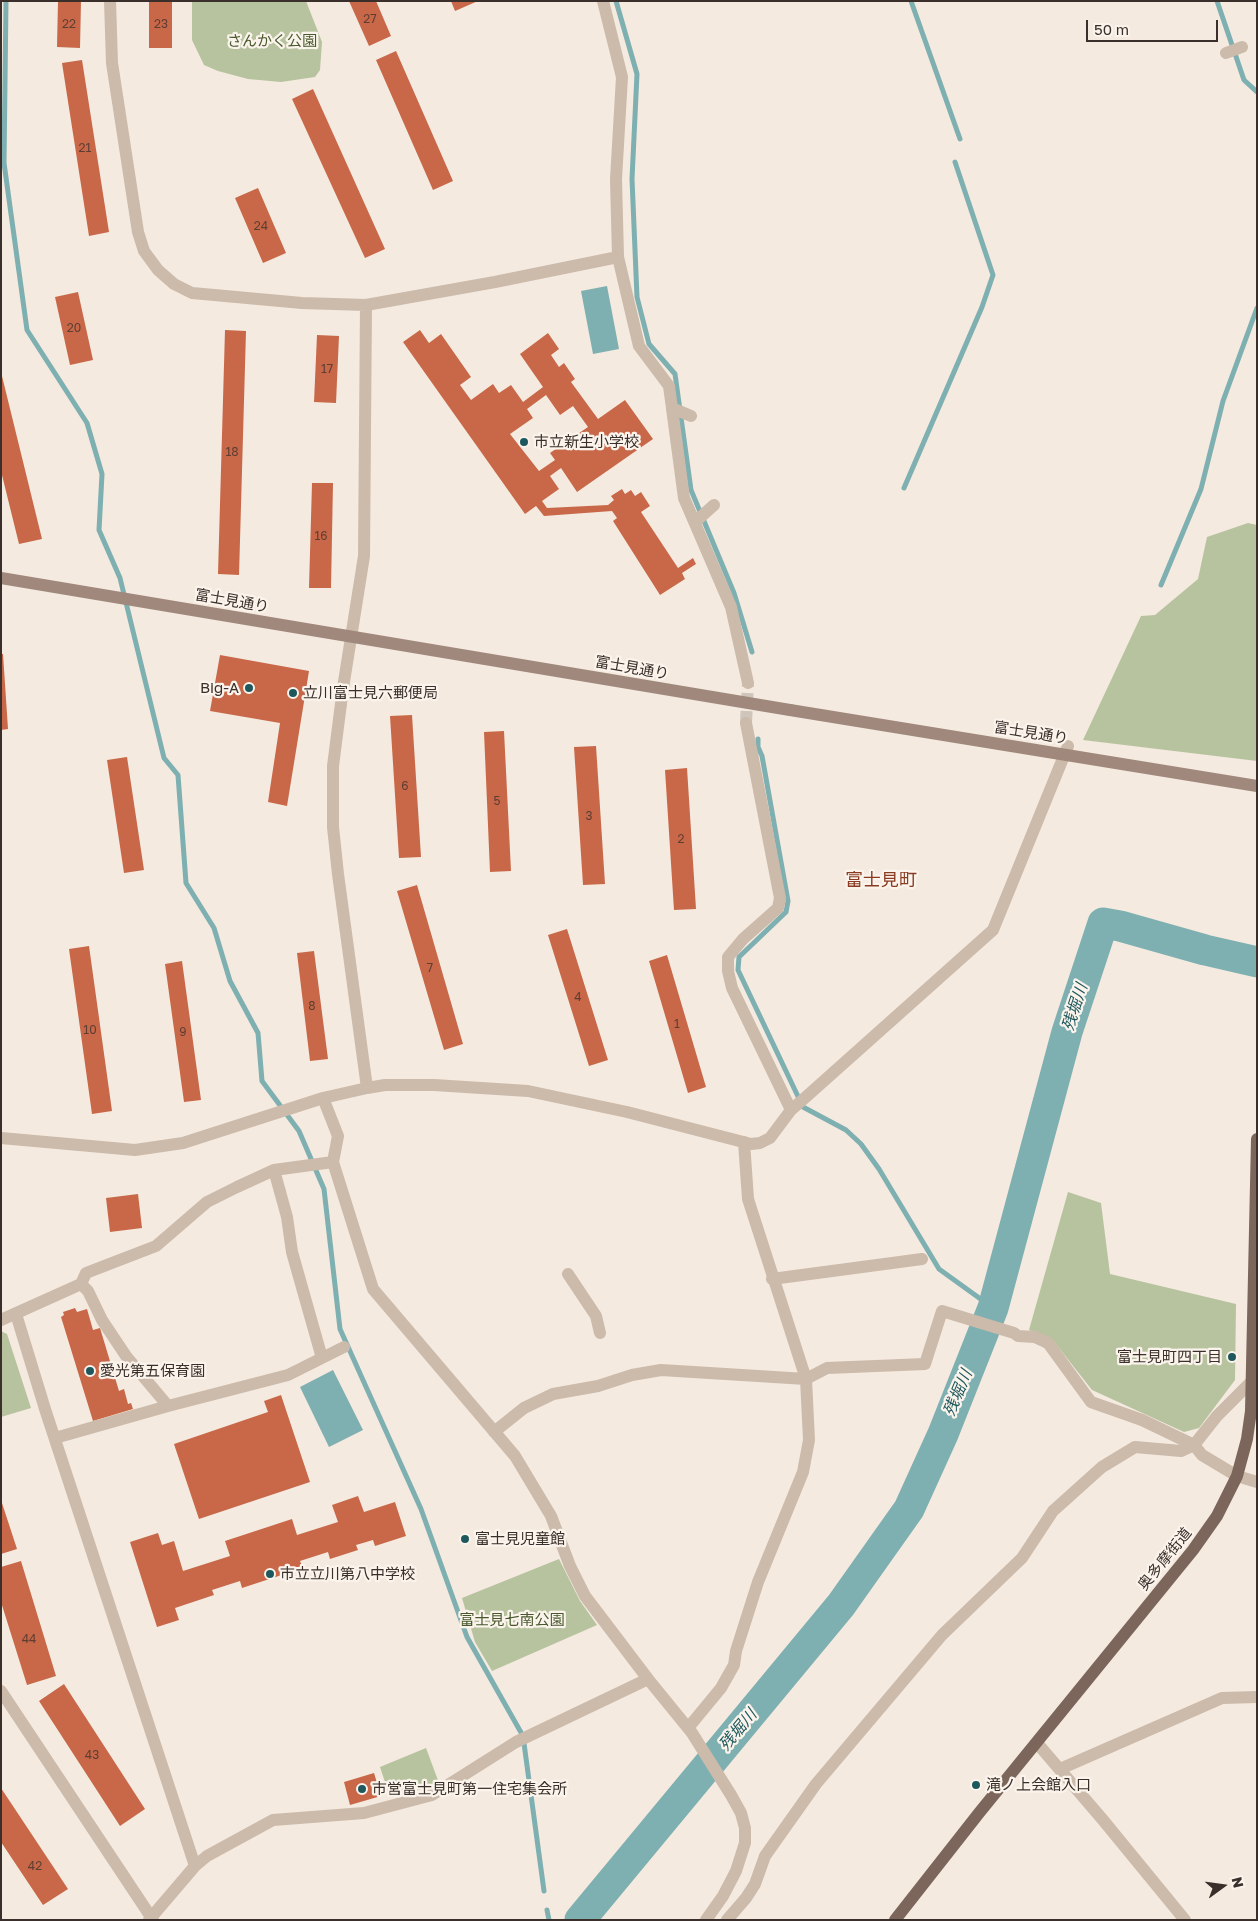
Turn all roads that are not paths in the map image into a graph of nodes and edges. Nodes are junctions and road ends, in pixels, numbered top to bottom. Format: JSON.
{"nodes":[{"id":1,"x":110,"y":1,"type":"edge"},
{"id":2,"x":603,"y":1,"type":"edge"},
{"id":3,"x":1242,"y":47,"type":"dead end"},
{"id":4,"x":1226,"y":53,"type":"dead end"},
{"id":5,"x":618,"y":257,"type":"junction"},
{"id":6,"x":366,"y":305,"type":"junction"},
{"id":7,"x":673,"y":409,"type":"junction"},
{"id":8,"x":691,"y":416,"type":"dead end"},
{"id":9,"x":714,"y":504,"type":"dead end"},
{"id":10,"x":695,"y":522,"type":"junction"},
{"id":11,"x":1,"y":578,"type":"edge"},
{"id":12,"x":351,"y":637,"type":"junction"},
{"id":13,"x":748,"y":683,"type":"tunnel mouth"},
{"id":14,"x":746,"y":723,"type":"tunnel mouth"},
{"id":15,"x":1068,"y":746,"type":"dead end"},
{"id":16,"x":1257,"y":786,"type":"edge"},
{"id":17,"x":366,"y":1088,"type":"junction"},
{"id":18,"x":324,"y":1098,"type":"junction"},
{"id":19,"x":799,"y":1103,"type":"junction"},
{"id":20,"x":1,"y":1138,"type":"edge"},
{"id":21,"x":1257,"y":1139,"type":"edge"},
{"id":22,"x":744,"y":1142,"type":"junction"},
{"id":23,"x":328,"y":1162,"type":"junction"},
{"id":24,"x":274,"y":1170,"type":"junction"},
{"id":25,"x":922,"y":1259,"type":"dead end"},
{"id":26,"x":568,"y":1274,"type":"dead end"},
{"id":27,"x":772,"y":1279,"type":"junction"},
{"id":28,"x":81,"y":1284,"type":"junction"},
{"id":29,"x":16,"y":1314,"type":"junction"},
{"id":30,"x":1,"y":1320,"type":"edge"},
{"id":31,"x":1255,"y":1322,"type":"edge"},
{"id":32,"x":600,"y":1332,"type":"dead end"},
{"id":33,"x":344,"y":1347,"type":"dead end"},
{"id":34,"x":322,"y":1358,"type":"junction"},
{"id":35,"x":806,"y":1379,"type":"junction"},
{"id":36,"x":1253,"y":1380,"type":"junction"},
{"id":37,"x":168,"y":1406,"type":"junction"},
{"id":38,"x":494,"y":1432,"type":"junction"},
{"id":39,"x":55,"y":1438,"type":"junction"},
{"id":40,"x":1194,"y":1445,"type":"junction"},
{"id":41,"x":1237,"y":1476,"type":"junction"},
{"id":42,"x":1257,"y":1482,"type":"edge"},
{"id":43,"x":648,"y":1680,"type":"junction"},
{"id":44,"x":1,"y":1691,"type":"edge"},
{"id":45,"x":1257,"y":1697,"type":"edge"},
{"id":46,"x":690,"y":1730,"type":"junction"},
{"id":47,"x":1037,"y":1743,"type":"junction"},
{"id":48,"x":1060,"y":1769,"type":"junction"},
{"id":49,"x":195,"y":1866,"type":"junction"},
{"id":50,"x":151,"y":1919,"type":"edge"},
{"id":51,"x":706,"y":1920,"type":"edge"},
{"id":52,"x":727,"y":1920,"type":"edge"},
{"id":53,"x":895,"y":1920,"type":"edge"},
{"id":54,"x":1185,"y":1920,"type":"edge"}],
"edges":[{"from":1,"to":6,"type":"street"},
{"from":2,"to":5,"type":"street"},
{"from":3,"to":4,"type":"street"},
{"from":5,"to":6,"type":"street"},
{"from":5,"to":7,"type":"street"},
{"from":6,"to":12,"type":"street"},
{"from":7,"to":8,"type":"street"},
{"from":7,"to":10,"type":"street"},
{"from":9,"to":10,"type":"street"},
{"from":10,"to":13,"type":"street"},
{"from":11,"to":12,"type":"street","name":"富士見通り"},
{"from":12,"to":16,"type":"street","name":"富士見通り","bridge":true},
{"from":12,"to":17,"type":"street"},
{"from":14,"to":19,"type":"street"},
{"from":15,"to":19,"type":"street"},
{"from":17,"to":18,"type":"street"},
{"from":17,"to":22,"type":"street"},
{"from":18,"to":20,"type":"street"},
{"from":18,"to":23,"type":"street"},
{"from":19,"to":22,"type":"street"},
{"from":21,"to":31,"type":"main road","name":"奥多摩街道"},
{"from":22,"to":27,"type":"street"},
{"from":23,"to":24,"type":"street"},
{"from":23,"to":38,"type":"street"},
{"from":24,"to":28,"type":"street"},
{"from":24,"to":34,"type":"street"},
{"from":25,"to":27,"type":"street"},
{"from":26,"to":32,"type":"street"},
{"from":27,"to":35,"type":"street"},
{"from":28,"to":29,"type":"street"},
{"from":28,"to":37,"type":"street"},
{"from":29,"to":30,"type":"street"},
{"from":29,"to":39,"type":"street"},
{"from":31,"to":36,"type":"main road","name":"奥多摩街道"},
{"from":33,"to":34,"type":"street"},
{"from":34,"to":37,"type":"street"},
{"from":35,"to":38,"type":"street"},
{"from":35,"to":40,"type":"street"},
{"from":35,"to":46,"type":"street"},
{"from":36,"to":40,"type":"street"},
{"from":36,"to":41,"type":"main road","name":"奥多摩街道"},
{"from":37,"to":39,"type":"street"},
{"from":38,"to":43,"type":"street"},
{"from":39,"to":49,"type":"street"},
{"from":40,"to":41,"type":"street"},
{"from":40,"to":52,"type":"street"},
{"from":41,"to":42,"type":"street"},
{"from":41,"to":47,"type":"main road","name":"奥多摩街道"},
{"from":43,"to":46,"type":"street"},
{"from":43,"to":49,"type":"street"},
{"from":44,"to":50,"type":"street"},
{"from":45,"to":48,"type":"street"},
{"from":46,"to":51,"type":"street"},
{"from":47,"to":48,"type":"street"},
{"from":47,"to":53,"type":"main road","name":"奥多摩街道"},
{"from":48,"to":54,"type":"street"},
{"from":49,"to":50,"type":"street"}]}
